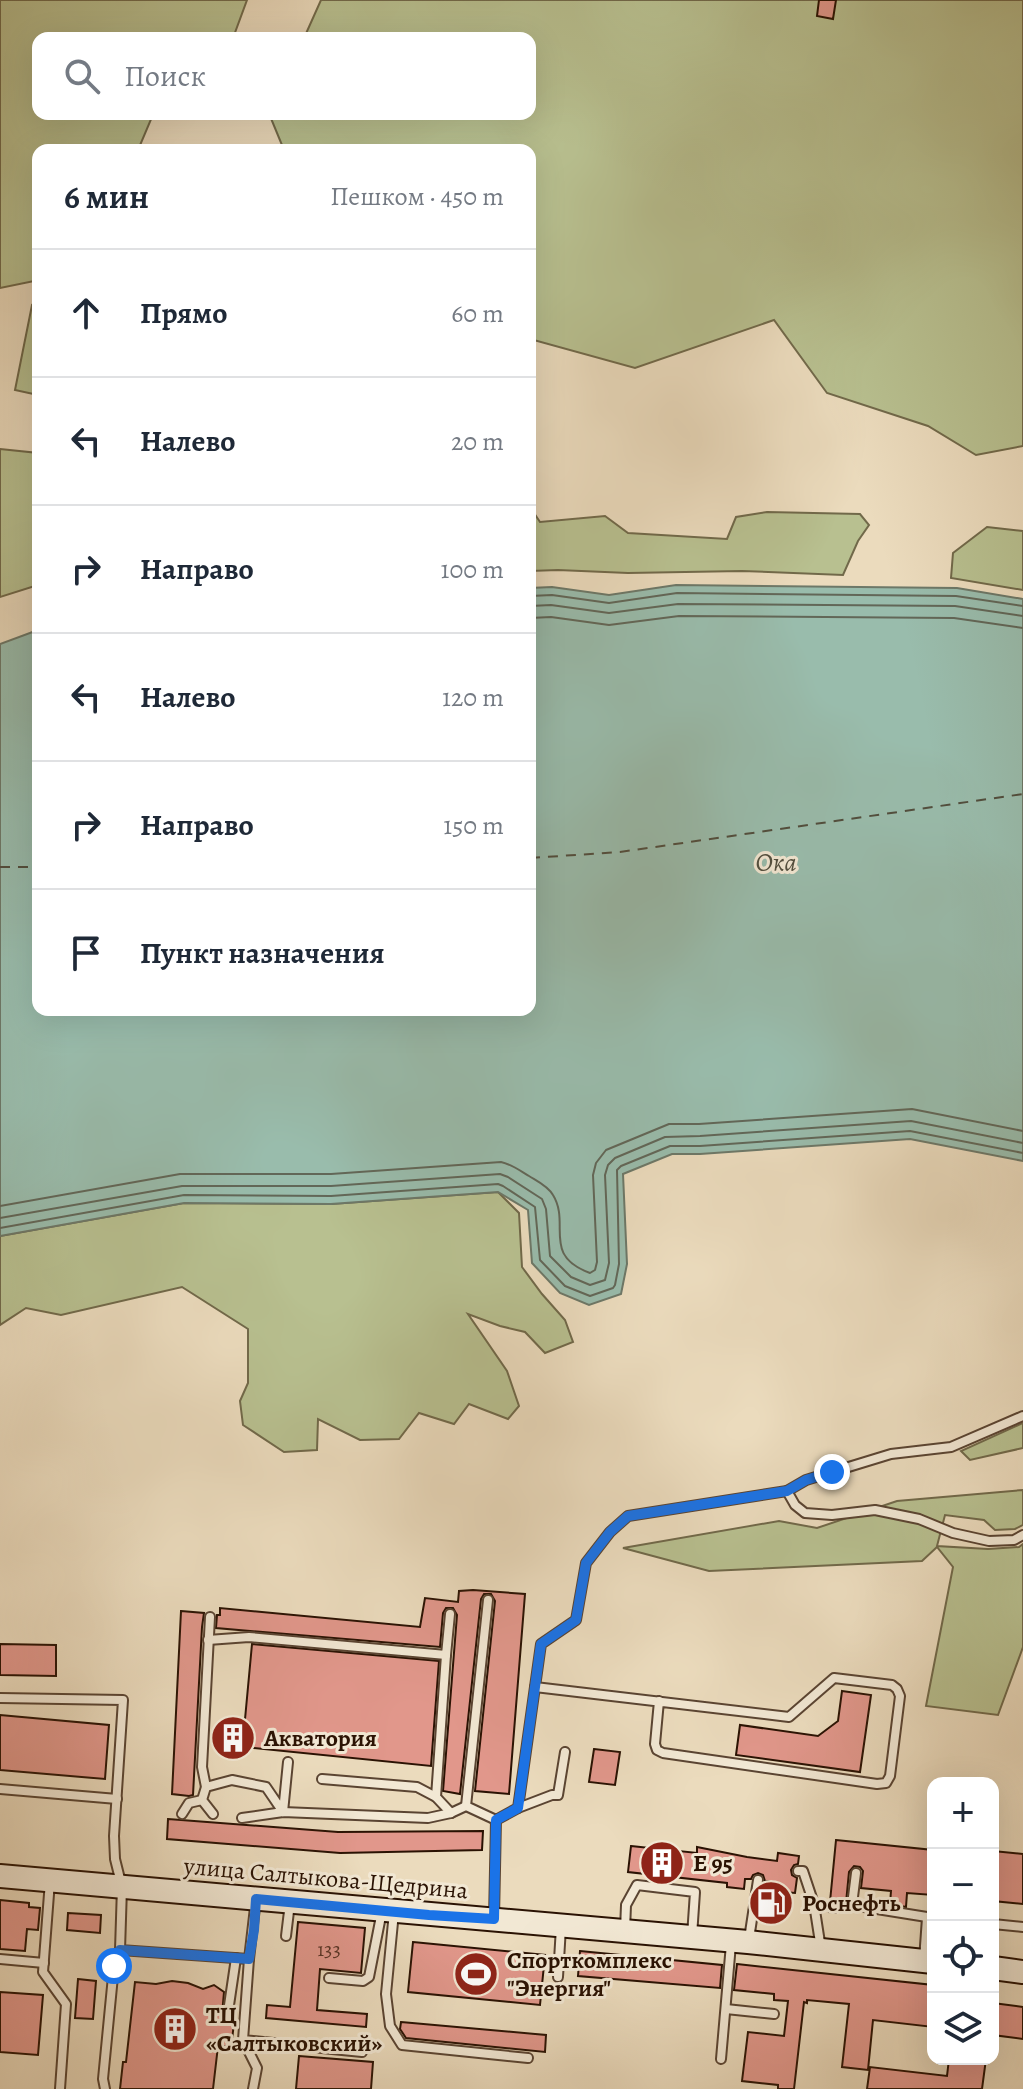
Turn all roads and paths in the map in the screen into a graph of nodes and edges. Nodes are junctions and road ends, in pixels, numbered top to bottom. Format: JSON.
{"nodes":[{"id":1,"x":1023,"y":1416,"type":"edge"},
{"id":2,"x":787,"y":1491,"type":"junction"},
{"id":3,"x":1023,"y":1535,"type":"edge"},
{"id":4,"x":488,"y":1600,"type":"dead end"},
{"id":5,"x":450,"y":1614,"type":"dead end"},
{"id":6,"x":210,"y":1617,"type":"dead end"},
{"id":7,"x":208,"y":1640,"type":"junction"},
{"id":8,"x":446,"y":1655,"type":"junction"},
{"id":9,"x":535,"y":1687,"type":"junction"},
{"id":10,"x":0,"y":1698,"type":"edge"},
{"id":11,"x":659,"y":1701,"type":"junction"},
{"id":12,"x":565,"y":1752,"type":"dead end"},
{"id":13,"x":288,"y":1762,"type":"dead end"},
{"id":14,"x":322,"y":1779,"type":"dead end"},
{"id":15,"x":206,"y":1787,"type":"junction"},
{"id":16,"x":0,"y":1789,"type":"edge"},
{"id":17,"x":436,"y":1797,"type":"junction"},
{"id":18,"x":117,"y":1799,"type":"junction"},
{"id":19,"x":202,"y":1800,"type":"junction"},
{"id":20,"x":466,"y":1806,"type":"junction"},
{"id":21,"x":518,"y":1808,"type":"junction"},
{"id":22,"x":283,"y":1812,"type":"junction"},
{"id":23,"x":451,"y":1813,"type":"junction"},
{"id":24,"x":182,"y":1814,"type":"dead end"},
{"id":25,"x":213,"y":1814,"type":"dead end"},
{"id":26,"x":242,"y":1818,"type":"dead end"},
{"id":27,"x":496,"y":1820,"type":"junction"},
{"id":28,"x":798,"y":1871,"type":"dead end"},
{"id":29,"x":856,"y":1873,"type":"dead end"},
{"id":30,"x":0,"y":1876,"type":"edge"},
{"id":31,"x":50,"y":1880,"type":"junction"},
{"id":32,"x":758,"y":1880,"type":"dead end"},
{"id":33,"x":122,"y":1887,"type":"junction"},
{"id":34,"x":256,"y":1899,"type":"junction"},
{"id":35,"x":290,"y":1902,"type":"junction"},
{"id":36,"x":388,"y":1911,"type":"junction"},
{"id":37,"x":927,"y":1918,"type":"edge"},
{"id":38,"x":494,"y":1919,"type":"junction"},
{"id":39,"x":999,"y":1925,"type":"edge"},
{"id":40,"x":561,"y":1926,"type":"junction"},
{"id":41,"x":1023,"y":1927,"type":"edge"},
{"id":42,"x":625,"y":1931,"type":"junction"},
{"id":43,"x":286,"y":1936,"type":"dead end"},
{"id":44,"x":692,"y":1937,"type":"junction"},
{"id":45,"x":740,"y":1941,"type":"junction"},
{"id":46,"x":120,"y":1950,"type":"junction"},
{"id":47,"x":821,"y":1950,"type":"junction"},
{"id":48,"x":236,"y":1958,"type":"junction"},
{"id":49,"x":0,"y":1959,"type":"edge"},
{"id":50,"x":249,"y":1959,"type":"junction"},
{"id":51,"x":927,"y":1961,"type":"edge"},
{"id":52,"x":44,"y":1963,"type":"junction"},
{"id":53,"x":999,"y":1969,"type":"edge"},
{"id":54,"x":1023,"y":1972,"type":"edge"},
{"id":55,"x":558,"y":1977,"type":"dead end"},
{"id":56,"x":329,"y":1978,"type":"dead end"},
{"id":57,"x":726,"y":2009,"type":"junction"},
{"id":58,"x":228,"y":2012,"type":"dead end"},
{"id":59,"x":774,"y":2014,"type":"dead end"},
{"id":60,"x":243,"y":2040,"type":"junction"},
{"id":61,"x":362,"y":2052,"type":"dead end"},
{"id":62,"x":528,"y":2058,"type":"dead end"},
{"id":63,"x":721,"y":2059,"type":"dead end"},
{"id":64,"x":60,"y":2089,"type":"edge"},
{"id":65,"x":105,"y":2089,"type":"edge"},
{"id":66,"x":253,"y":2089,"type":"edge"}],
"edges":[{"from":1,"to":2,"type":"lane"},
{"from":2,"to":3,"type":"lane"},
{"from":2,"to":9,"type":"lane"},
{"from":4,"to":20,"type":"lane"},
{"from":5,"to":8,"type":"lane"},
{"from":6,"to":7,"type":"lane"},
{"from":7,"to":8,"type":"lane"},
{"from":7,"to":15,"type":"lane"},
{"from":8,"to":17,"type":"lane"},
{"from":9,"to":11,"type":"lane"},
{"from":9,"to":21,"type":"lane"},
{"from":10,"to":18,"type":"lane"},
{"from":11,"to":11,"type":"lane"},
{"from":12,"to":21,"type":"lane"},
{"from":13,"to":22,"type":"lane"},
{"from":14,"to":17,"type":"lane"},
{"from":15,"to":19,"type":"lane"},
{"from":15,"to":22,"type":"lane"},
{"from":16,"to":18,"type":"lane"},
{"from":17,"to":23,"type":"lane"},
{"from":18,"to":33,"type":"lane"},
{"from":19,"to":24,"type":"lane"},
{"from":19,"to":25,"type":"lane"},
{"from":20,"to":23,"type":"lane"},
{"from":20,"to":27,"type":"lane"},
{"from":21,"to":27,"type":"lane"},
{"from":22,"to":23,"type":"lane"},
{"from":22,"to":26,"type":"lane"},
{"from":27,"to":38,"type":"lane"},
{"from":28,"to":47,"type":"lane"},
{"from":29,"to":37,"type":"lane"},
{"from":30,"to":31,"type":"main road","name":"улица Салтыкова-Щедрина"},
{"from":31,"to":33,"type":"main road","name":"улица Салтыкова-Щедрина"},
{"from":31,"to":52,"type":"lane"},
{"from":32,"to":45,"type":"lane"},
{"from":33,"to":34,"type":"main road","name":"улица Салтыкова-Щедрина"},
{"from":33,"to":46,"type":"lane"},
{"from":34,"to":35,"type":"main road","name":"улица Салтыкова-Щедрина"},
{"from":34,"to":50,"type":"lane"},
{"from":35,"to":36,"type":"main road","name":"улица Салтыкова-Щедрина"},
{"from":35,"to":43,"type":"lane"},
{"from":36,"to":38,"type":"main road","name":"улица Салтыкова-Щедрина"},
{"from":36,"to":56,"type":"lane"},
{"from":36,"to":62,"type":"lane"},
{"from":38,"to":40,"type":"main road","name":"улица Салтыкова-Щедрина"},
{"from":39,"to":41,"type":"lane"},
{"from":40,"to":42,"type":"main road","name":"улица Салтыкова-Щедрина"},
{"from":40,"to":55,"type":"lane"},
{"from":42,"to":44,"type":"main road","name":"улица Салтыкова-Щедрина"},
{"from":42,"to":44,"type":"lane"},
{"from":44,"to":45,"type":"main road","name":"улица Салтыкова-Щедрина"},
{"from":45,"to":47,"type":"main road","name":"улица Салтыкова-Щедрина"},
{"from":45,"to":57,"type":"lane"},
{"from":46,"to":48,"type":"lane"},
{"from":46,"to":65,"type":"lane"},
{"from":47,"to":51,"type":"main road","name":"улица Салтыкова-Щедрина"},
{"from":48,"to":50,"type":"lane"},
{"from":48,"to":58,"type":"lane"},
{"from":49,"to":52,"type":"lane"},
{"from":50,"to":60,"type":"lane"},
{"from":52,"to":64,"type":"lane"},
{"from":53,"to":54,"type":"main road"},
{"from":57,"to":59,"type":"lane"},
{"from":57,"to":63,"type":"lane"},
{"from":60,"to":61,"type":"lane"},
{"from":60,"to":66,"type":"lane"}]}
